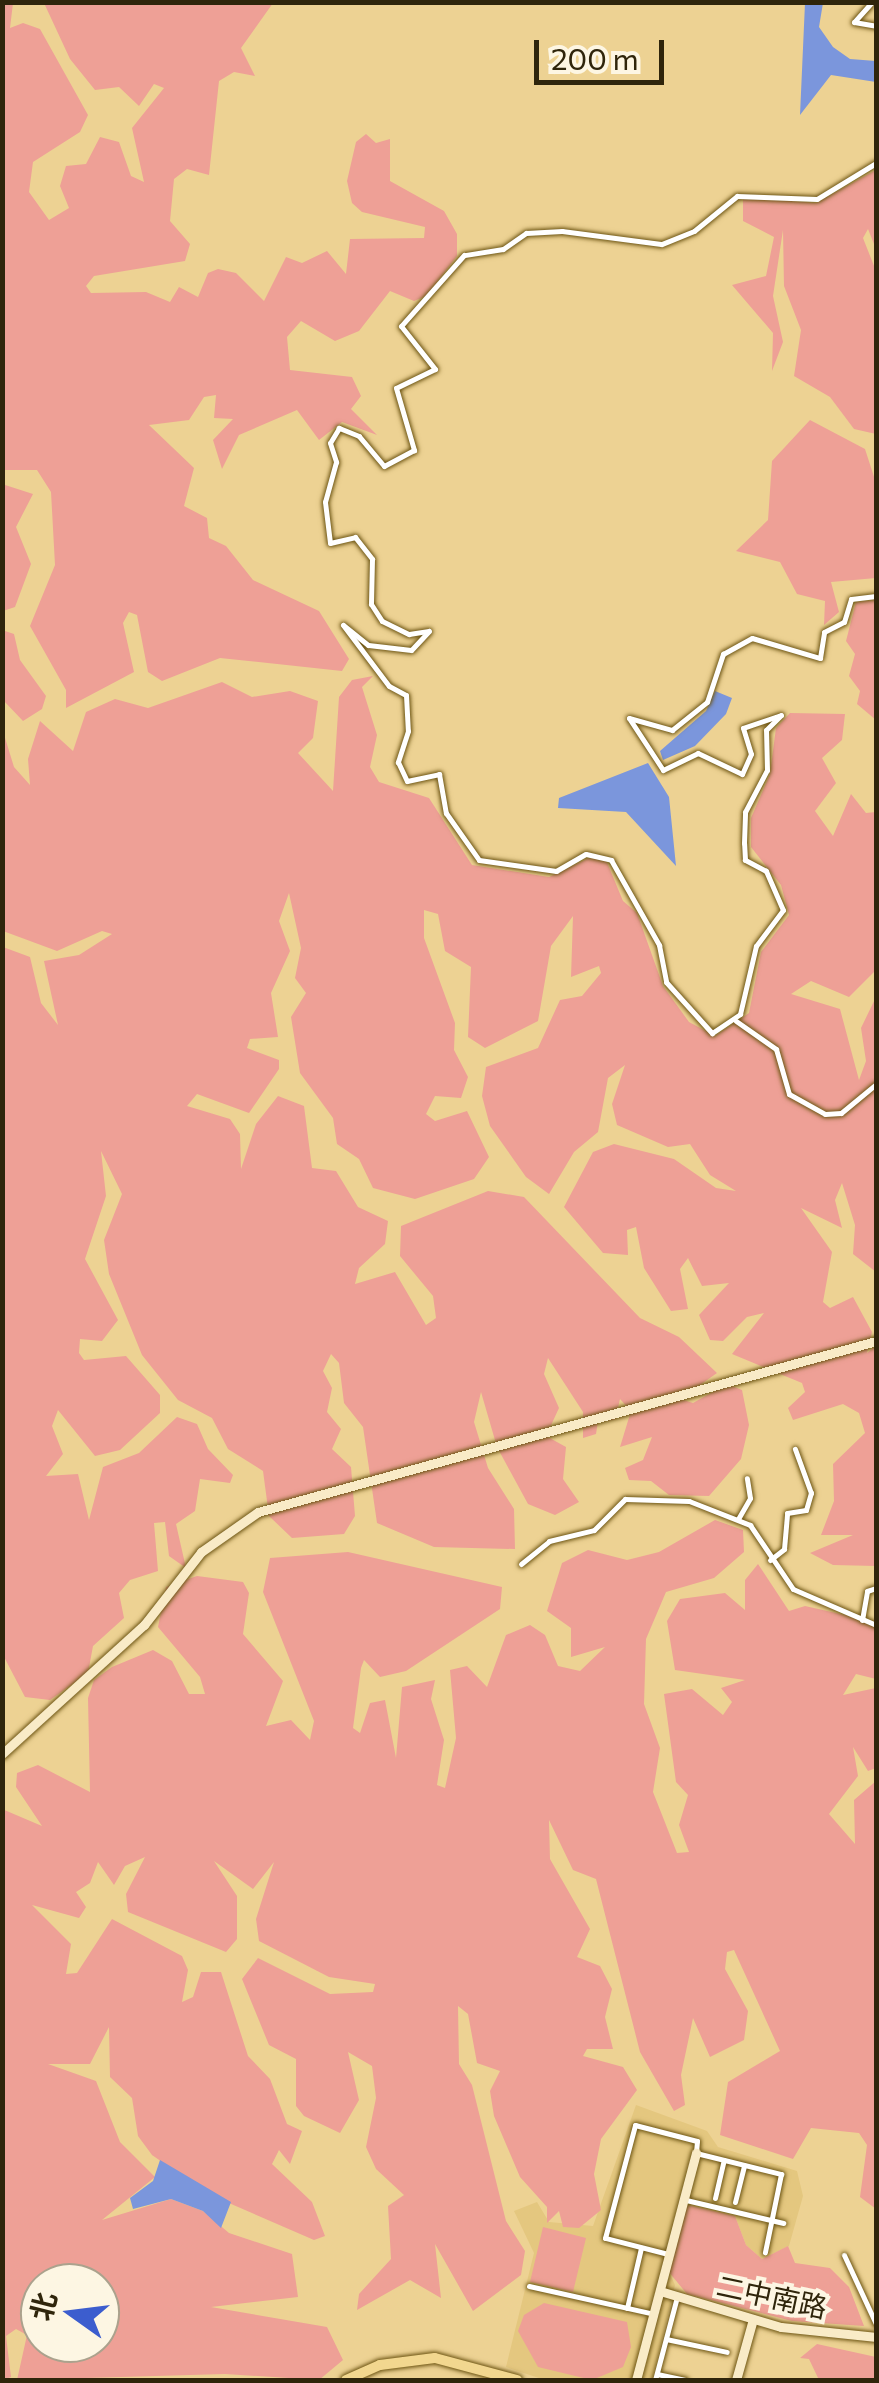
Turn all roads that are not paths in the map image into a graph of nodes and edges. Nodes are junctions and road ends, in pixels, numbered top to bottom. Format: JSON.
{"nodes":[{"id":1,"x":872,"y":2,"type":"edge"},
{"id":2,"x":876,"y":26,"type":"edge"},
{"id":3,"x":876,"y":163,"type":"edge"},
{"id":4,"x":876,"y":596,"type":"edge"},
{"id":5,"x":736,"y":1021,"type":"junction"},
{"id":6,"x":876,"y":1084,"type":"edge"},
{"id":7,"x":876,"y":1341,"type":"edge"},
{"id":8,"x":795,"y":1449,"type":"dead end"},
{"id":9,"x":747,"y":1478,"type":"dead end"},
{"id":10,"x":738,"y":1519,"type":"junction"},
{"id":11,"x":770,"y":1560,"type":"junction"},
{"id":12,"x":521,"y":1564,"type":"dead end"},
{"id":13,"x":876,"y":1588,"type":"edge"},
{"id":14,"x":862,"y":1620,"type":"junction"},
{"id":15,"x":876,"y":1625,"type":"edge"},
{"id":16,"x":2,"y":1754,"type":"edge"},
{"id":17,"x":696,"y":2153,"type":"junction"},
{"id":18,"x":724,"y":2160,"type":"junction"},
{"id":19,"x":744,"y":2165,"type":"junction"},
{"id":20,"x":715,"y":2198,"type":"dead end"},
{"id":21,"x":683,"y":2200,"type":"junction"},
{"id":22,"x":735,"y":2202,"type":"dead end"},
{"id":23,"x":774,"y":2221,"type":"junction"},
{"id":24,"x":783,"y":2223,"type":"dead end"},
{"id":25,"x":641,"y":2248,"type":"junction"},
{"id":26,"x":766,"y":2252,"type":"dead end"},
{"id":27,"x":669,"y":2255,"type":"junction"},
{"id":28,"x":844,"y":2255,"type":"dead end"},
{"id":29,"x":529,"y":2286,"type":"dead end"},
{"id":30,"x":660,"y":2291,"type":"junction"},
{"id":31,"x":677,"y":2297,"type":"junction"},
{"id":32,"x":627,"y":2308,"type":"junction"},
{"id":33,"x":654,"y":2314,"type":"junction"},
{"id":34,"x":753,"y":2319,"type":"junction"},
{"id":35,"x":876,"y":2324,"type":"edge"},
{"id":36,"x":876,"y":2337,"type":"edge"},
{"id":37,"x":666,"y":2339,"type":"junction"},
{"id":38,"x":727,"y":2352,"type":"dead end"},
{"id":39,"x":656,"y":2377,"type":"edge"},
{"id":40,"x":346,"y":2380,"type":"edge"},
{"id":41,"x":358,"y":2380,"type":"edge"},
{"id":42,"x":498,"y":2380,"type":"edge"},
{"id":43,"x":518,"y":2380,"type":"edge"},
{"id":44,"x":636,"y":2380,"type":"edge"},
{"id":45,"x":684,"y":2380,"type":"edge"},
{"id":46,"x":736,"y":2380,"type":"edge"}],
"edges":[{"from":1,"to":2,"type":"street"},
{"from":3,"to":5,"type":"street"},
{"from":4,"to":5,"type":"street"},
{"from":5,"to":6,"type":"street"},
{"from":7,"to":16,"type":"street"},
{"from":8,"to":11,"type":"street"},
{"from":9,"to":10,"type":"street"},
{"from":10,"to":11,"type":"street"},
{"from":10,"to":12,"type":"street"},
{"from":11,"to":14,"type":"street"},
{"from":13,"to":14,"type":"street"},
{"from":14,"to":15,"type":"street"},
{"from":17,"to":18,"type":"street"},
{"from":17,"to":21,"type":"street"},
{"from":17,"to":25,"type":"street"},
{"from":18,"to":19,"type":"street"},
{"from":18,"to":20,"type":"street"},
{"from":19,"to":22,"type":"street"},
{"from":19,"to":23,"type":"street"},
{"from":21,"to":23,"type":"street"},
{"from":21,"to":27,"type":"street"},
{"from":23,"to":24,"type":"street"},
{"from":23,"to":26,"type":"street"},
{"from":25,"to":27,"type":"street"},
{"from":25,"to":32,"type":"street"},
{"from":27,"to":30,"type":"street"},
{"from":28,"to":35,"type":"street"},
{"from":29,"to":32,"type":"street"},
{"from":30,"to":31,"type":"street","name":"二中南路"},
{"from":30,"to":33,"type":"street"},
{"from":31,"to":34,"type":"street","name":"二中南路"},
{"from":31,"to":37,"type":"street"},
{"from":32,"to":33,"type":"street"},
{"from":33,"to":44,"type":"street"},
{"from":34,"to":36,"type":"street","name":"二中南路"},
{"from":34,"to":46,"type":"street"},
{"from":37,"to":38,"type":"street"},
{"from":37,"to":39,"type":"street"},
{"from":39,"to":45,"type":"street"},
{"from":40,"to":43,"type":"main road"},
{"from":41,"to":42,"type":"main road"}]}
